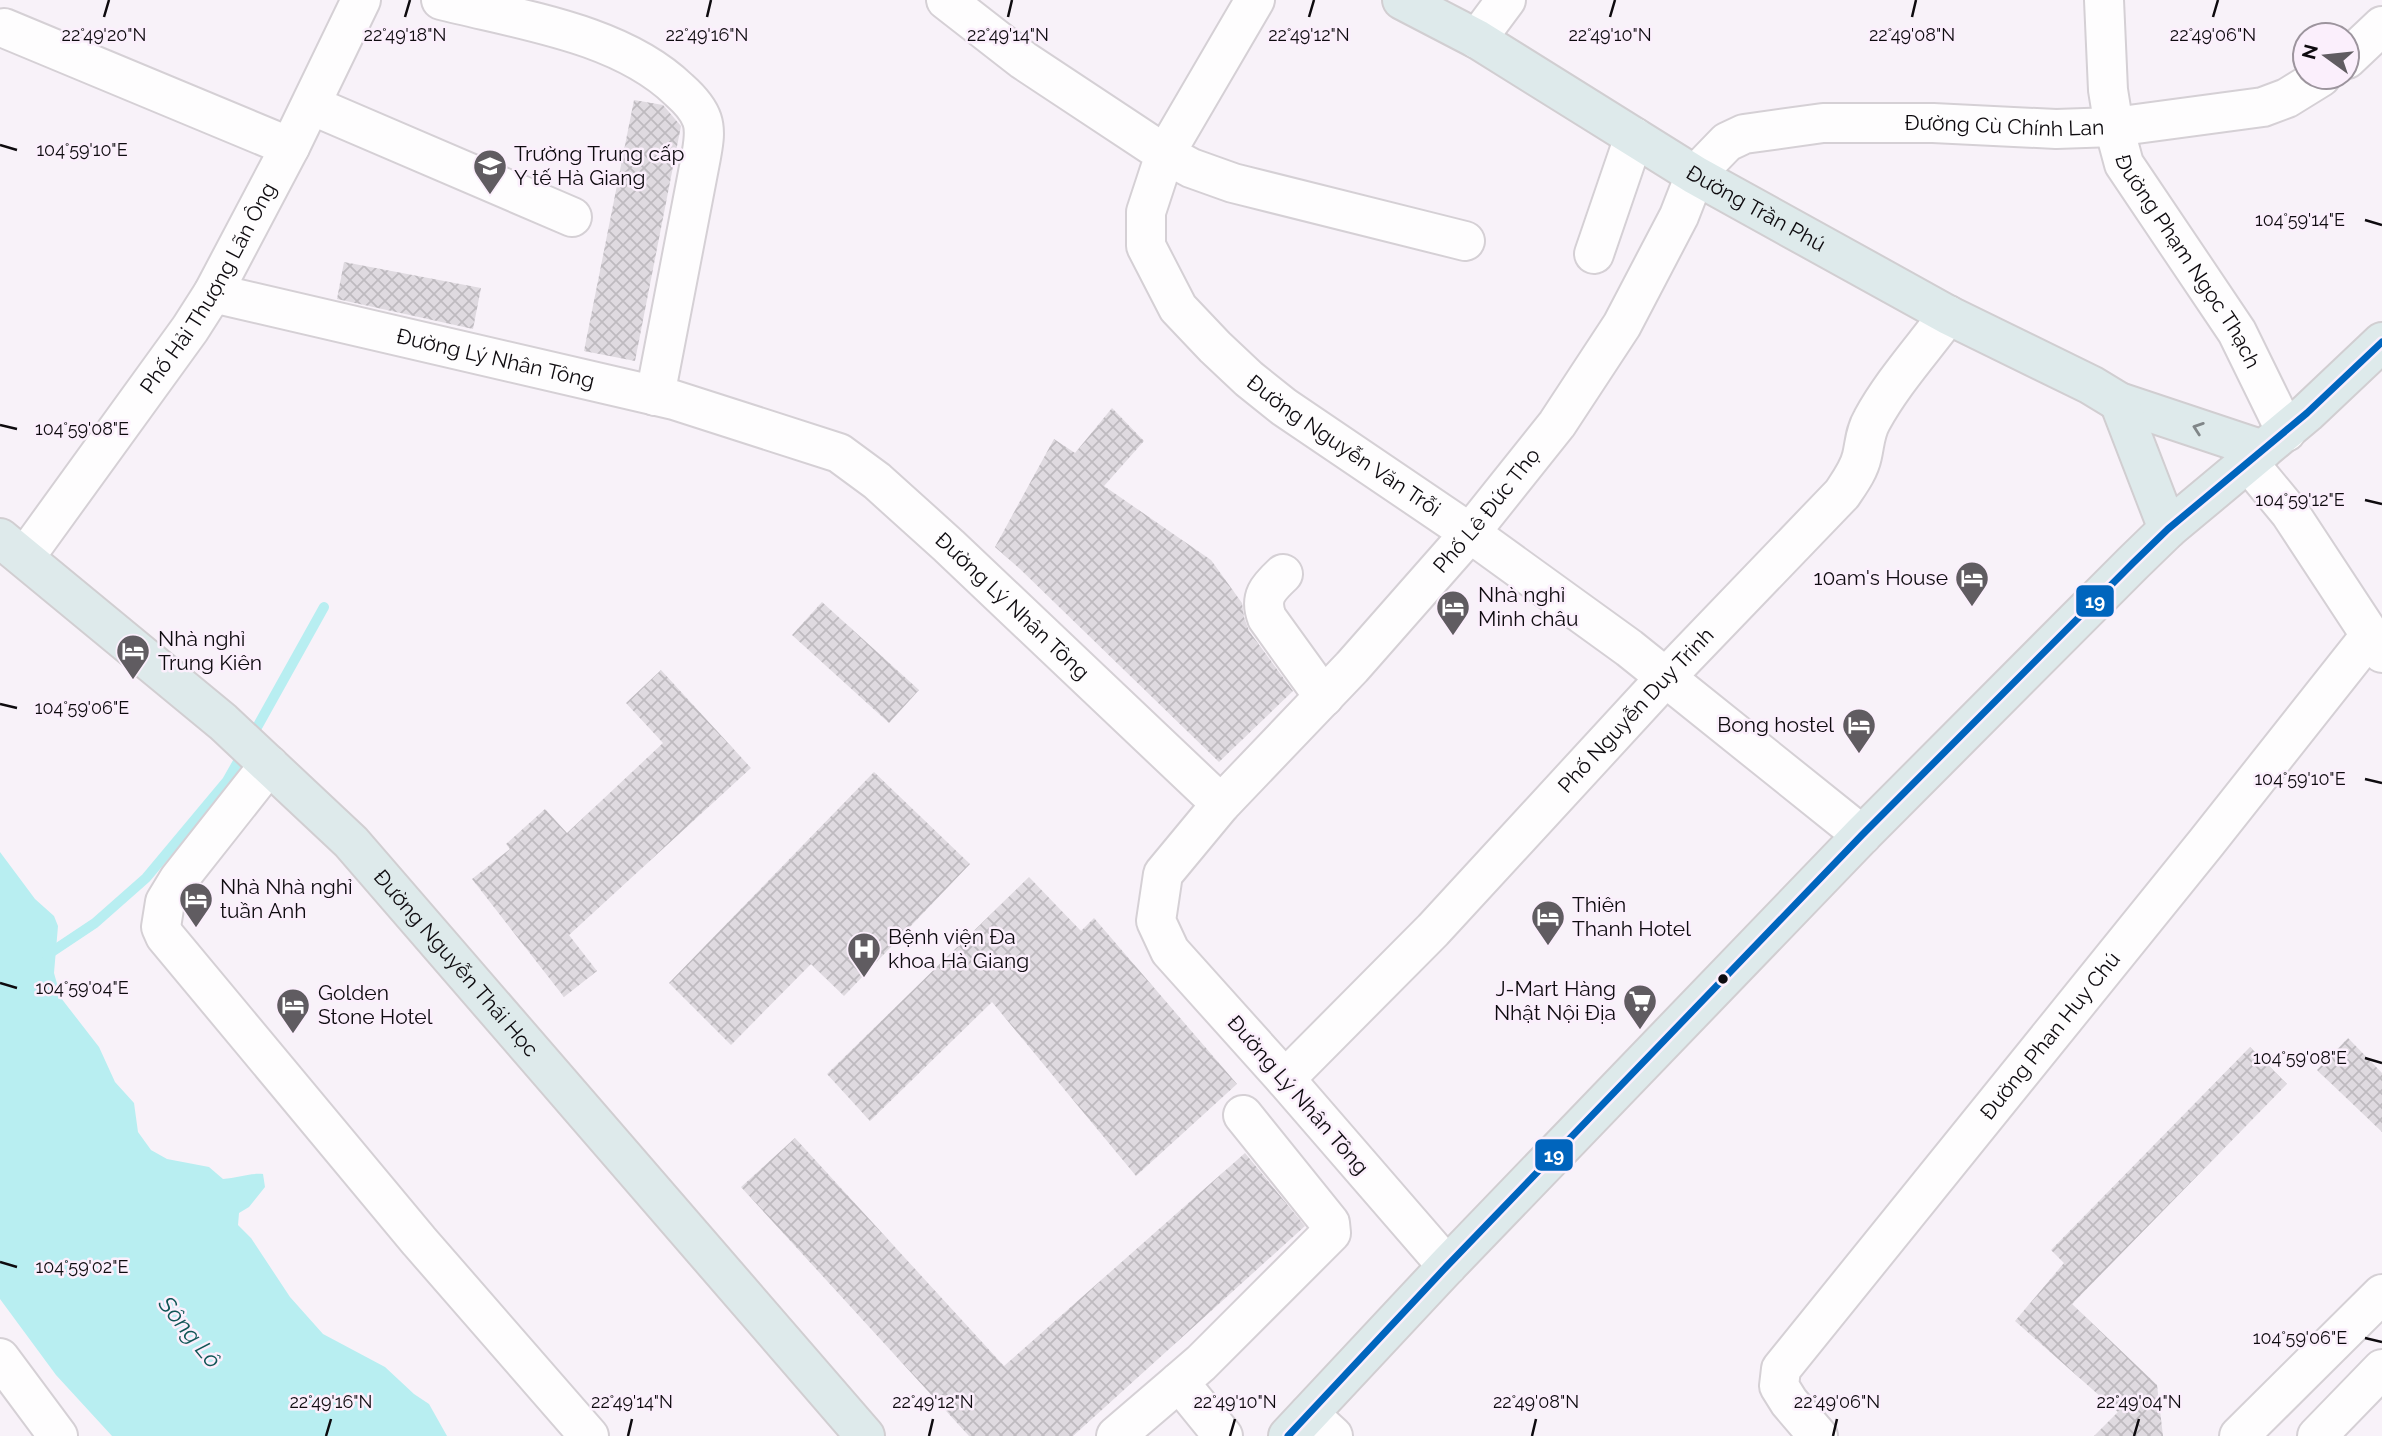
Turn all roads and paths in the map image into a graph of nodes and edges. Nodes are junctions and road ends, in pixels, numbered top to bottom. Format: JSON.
{"nodes":[{"id":1,"x":361,"y":0,"type":"edge"},
{"id":2,"x":442,"y":0,"type":"edge"},
{"id":3,"x":946,"y":0,"type":"edge"},
{"id":4,"x":1255,"y":0,"type":"edge"},
{"id":5,"x":1402,"y":0,"type":"edge"},
{"id":6,"x":1506,"y":0,"type":"edge"},
{"id":7,"x":2104,"y":0,"type":"edge"},
{"id":8,"x":2382,"y":26,"type":"edge"},
{"id":9,"x":4,"y":28,"type":"dead end"},
{"id":10,"x":1477,"y":39,"type":"junction"},
{"id":11,"x":2361,"y":46,"type":"edge"},
{"id":12,"x":2298,"y":91,"type":"edge"},
{"id":13,"x":311,"y":105,"type":"junction"},
{"id":14,"x":2114,"y":127,"type":"junction"},
{"id":15,"x":1634,"y":137,"type":"junction"},
{"id":16,"x":290,"y":147,"type":"junction"},
{"id":17,"x":1165,"y":154,"type":"junction"},
{"id":18,"x":1695,"y":175,"type":"junction"},
{"id":19,"x":572,"y":217,"type":"dead end"},
{"id":20,"x":1465,"y":241,"type":"dead end"},
{"id":21,"x":1594,"y":254,"type":"dead end"},
{"id":22,"x":213,"y":293,"type":"junction"},
{"id":23,"x":1948,"y":315,"type":"junction"},
{"id":24,"x":2382,"y":342,"type":"edge"},
{"id":25,"x":655,"y":396,"type":"junction"},
{"id":26,"x":2119,"y":402,"type":"junction"},
{"id":27,"x":2265,"y":448,"type":"junction"},
{"id":28,"x":2168,"y":529,"type":"junction"},
{"id":29,"x":1470,"y":533,"type":"junction"},
{"id":30,"x":12,"y":547,"type":"edge"},
{"id":31,"x":1283,"y":573,"type":"dead end"},
{"id":32,"x":2376,"y":645,"type":"edge"},
{"id":33,"x":1665,"y":677,"type":"junction"},
{"id":34,"x":1324,"y":697,"type":"junction"},
{"id":35,"x":266,"y":762,"type":"junction"},
{"id":36,"x":1221,"y":804,"type":"junction"},
{"id":37,"x":1862,"y":835,"type":"junction"},
{"id":38,"x":1286,"y":1079,"type":"junction"},
{"id":39,"x":1243,"y":1115,"type":"dead end"},
{"id":40,"x":1447,"y":1266,"type":"junction"},
{"id":41,"x":2382,"y":1294,"type":"edge"},
{"id":42,"x":0,"y":1358,"type":"edge"},
{"id":43,"x":2382,"y":1369,"type":"edge"},
{"id":44,"x":1179,"y":1382,"type":"junction"},
{"id":45,"x":2252,"y":1424,"type":"edge"},
{"id":46,"x":1310,"y":1429,"type":"edge"},
{"id":47,"x":58,"y":1436,"type":"edge"},
{"id":48,"x":589,"y":1436,"type":"edge"},
{"id":49,"x":865,"y":1436,"type":"edge"},
{"id":50,"x":1116,"y":1436,"type":"edge"},
{"id":51,"x":1223,"y":1436,"type":"edge"},
{"id":52,"x":1818,"y":1436,"type":"edge"},
{"id":53,"x":2296,"y":1436,"type":"edge"},
{"id":54,"x":2317,"y":1436,"type":"edge"}],
"edges":[{"from":1,"to":13,"type":"street","name":"Phố Hải Thượng Lãn Ông"},
{"from":2,"to":25,"type":"street"},
{"from":3,"to":17,"type":"street"},
{"from":4,"to":17,"type":"street","name":"Đường Nguyễn Văn Trỗi"},
{"from":5,"to":10,"type":"main road","name":"Đường Trần Phú"},
{"from":6,"to":10,"type":"street"},
{"from":7,"to":14,"type":"street","name":"Đường Phạm Ngọc Thạch"},
{"from":8,"to":11,"type":"street"},
{"from":9,"to":16,"type":"street"},
{"from":10,"to":15,"type":"main road","name":"Đường Trần Phú"},
{"from":12,"to":14,"type":"street","name":"Đường Cù Chính Lan"},
{"from":13,"to":16,"type":"street","name":"Phố Hải Thượng Lãn Ông"},
{"from":13,"to":19,"type":"street"},
{"from":14,"to":18,"type":"street","name":"Đường Cù Chính Lan"},
{"from":14,"to":27,"type":"street","name":"Đường Phạm Ngọc Thạch"},
{"from":15,"to":18,"type":"main road","name":"Đường Trần Phú"},
{"from":15,"to":21,"type":"street"},
{"from":16,"to":22,"type":"street","name":"Phố Hải Thượng Lãn Ông"},
{"from":17,"to":20,"type":"street"},
{"from":17,"to":29,"type":"street","name":"Đường Nguyễn Văn Trỗi"},
{"from":18,"to":23,"type":"main road","name":"Đường Trần Phú"},
{"from":18,"to":29,"type":"street","name":"Phố Lê Đức Thọ"},
{"from":22,"to":25,"type":"street","name":"Đường Lý Nhân Tông"},
{"from":22,"to":30,"type":"street","name":"Phố Hải Thượng Lãn Ông"},
{"from":23,"to":26,"type":"main road","name":"Đường Trần Phú"},
{"from":23,"to":33,"type":"street","name":"Phố Nguyễn Duy Trinh"},
{"from":24,"to":27,"type":"main road"},
{"from":25,"to":36,"type":"street","name":"Đường Lý Nhân Tông"},
{"from":27,"to":26,"type":"main road","name":"Đường Trần Phú","one_way":true},
{"from":26,"to":28,"type":"main road"},
{"from":27,"to":28,"type":"main road"},
{"from":27,"to":32,"type":"street","name":"Đường Phạm Ngọc Thạch"},
{"from":28,"to":37,"type":"main road"},
{"from":29,"to":33,"type":"street","name":"Đường Nguyễn Văn Trỗi"},
{"from":29,"to":34,"type":"street","name":"Phố Lê Đức Thọ"},
{"from":30,"to":35,"type":"main road","name":"Đường Nguyễn Thái Học"},
{"from":31,"to":34,"type":"street"},
{"from":32,"to":52,"type":"street","name":"Đường Phan Huy Chú"},
{"from":33,"to":37,"type":"street","name":"Đường Nguyễn Văn Trỗi"},
{"from":33,"to":38,"type":"street","name":"Phố Nguyễn Duy Trinh"},
{"from":34,"to":36,"type":"street","name":"Phố Lê Đức Thọ"},
{"from":35,"to":48,"type":"street"},
{"from":35,"to":49,"type":"main road","name":"Đường Nguyễn Thái Học"},
{"from":36,"to":38,"type":"street","name":"Đường Lý Nhân Tông"},
{"from":37,"to":40,"type":"main road"},
{"from":38,"to":40,"type":"street","name":"Đường Lý Nhân Tông"},
{"from":39,"to":44,"type":"street"},
{"from":40,"to":46,"type":"main road"},
{"from":41,"to":45,"type":"street"},
{"from":42,"to":47,"type":"street"},
{"from":43,"to":54,"type":"street"},
{"from":44,"to":50,"type":"street"},
{"from":44,"to":51,"type":"street"},
{"from":45,"to":53,"type":"street"}]}
